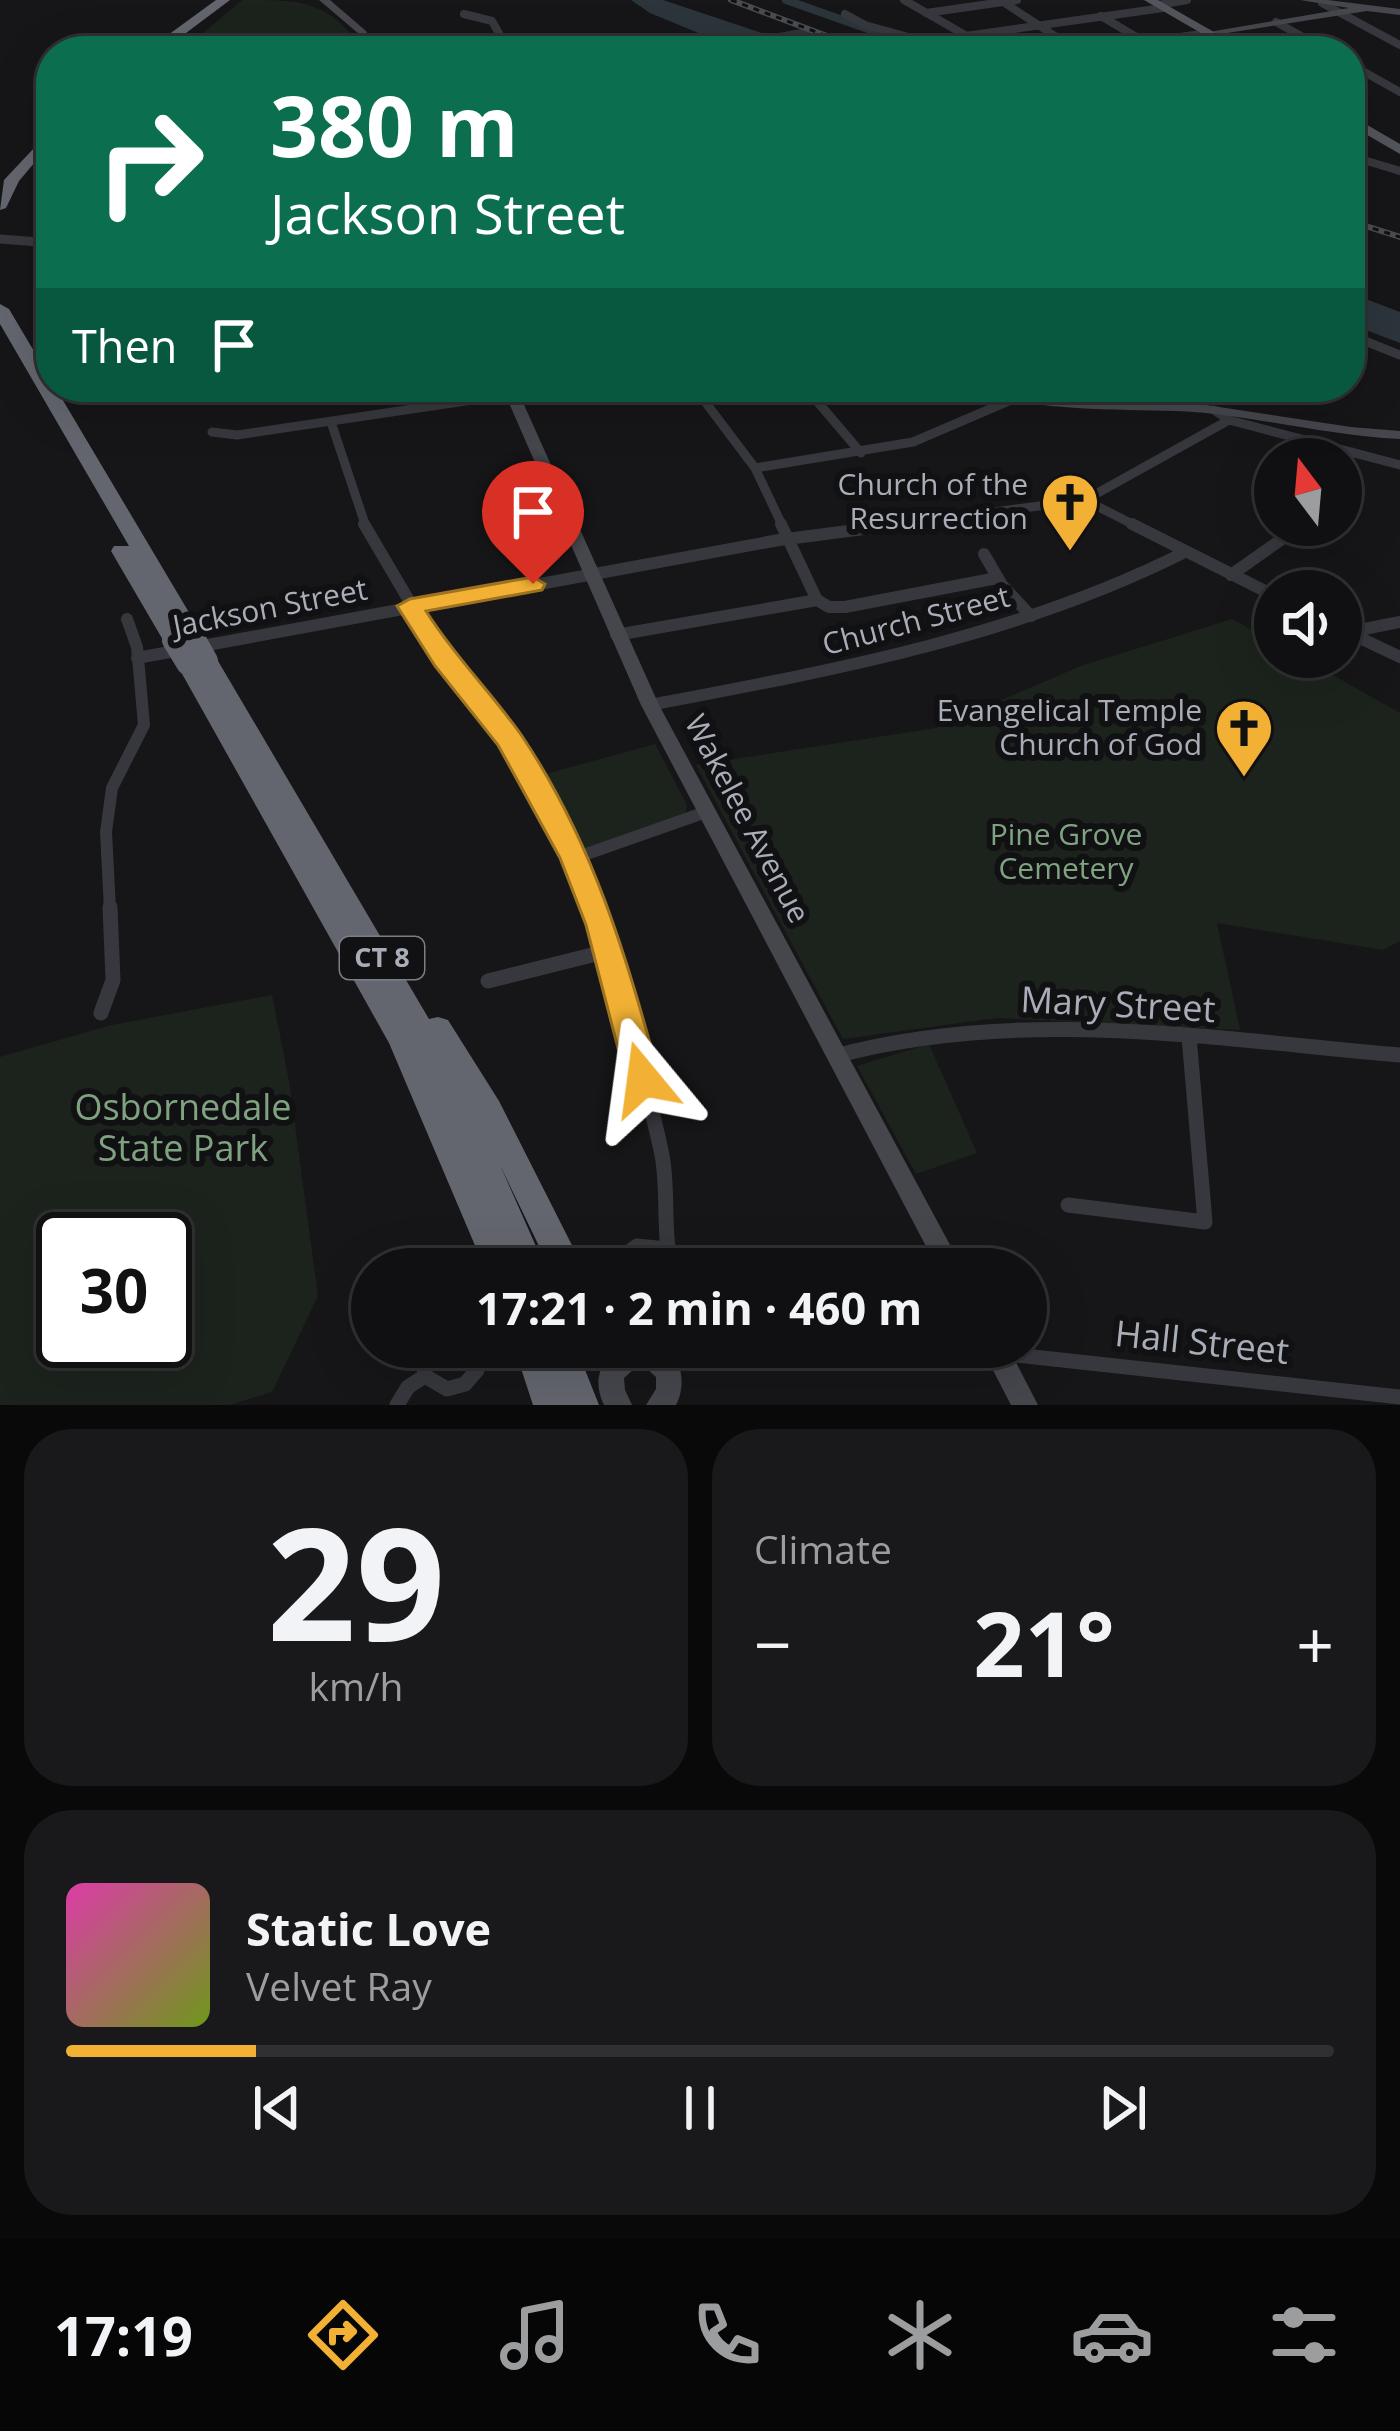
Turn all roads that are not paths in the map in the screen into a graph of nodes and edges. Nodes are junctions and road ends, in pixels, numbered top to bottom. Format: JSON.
{"nodes":[{"id":1,"x":191,"y":0,"type":"edge"},
{"id":2,"x":202,"y":0,"type":"edge"},
{"id":3,"x":224,"y":0,"type":"edge"},
{"id":4,"x":324,"y":0,"type":"edge"},
{"id":5,"x":904,"y":0,"type":"edge"},
{"id":6,"x":1017,"y":0,"type":"edge"},
{"id":7,"x":1187,"y":0,"type":"edge"},
{"id":8,"x":1305,"y":0,"type":"edge"},
{"id":9,"x":1002,"y":1,"type":"edge"},
{"id":10,"x":1322,"y":3,"type":"junction"},
{"id":11,"x":1157,"y":4,"type":"edge"},
{"id":12,"x":1364,"y":9,"type":"junction"},
{"id":13,"x":1339,"y":12,"type":"junction"},
{"id":14,"x":1400,"y":12,"type":"edge"},
{"id":15,"x":926,"y":13,"type":"junction"},
{"id":16,"x":464,"y":14,"type":"dead end"},
{"id":17,"x":845,"y":14,"type":"dead end"},
{"id":18,"x":1101,"y":16,"type":"junction"},
{"id":19,"x":1276,"y":22,"type":"junction"},
{"id":20,"x":1039,"y":25,"type":"junction"},
{"id":21,"x":1208,"y":32,"type":"junction"},
{"id":22,"x":966,"y":35,"type":"junction"},
{"id":23,"x":156,"y":36,"type":"edge"},
{"id":24,"x":167,"y":36,"type":"edge"},
{"id":25,"x":174,"y":36,"type":"edge"},
{"id":26,"x":364,"y":36,"type":"edge"},
{"id":27,"x":501,"y":36,"type":"edge"},
{"id":28,"x":906,"y":36,"type":"edge"},
{"id":29,"x":960,"y":36,"type":"edge"},
{"id":30,"x":1056,"y":36,"type":"edge"},
{"id":31,"x":1135,"y":36,"type":"edge"},
{"id":32,"x":1183,"y":36,"type":"edge"},
{"id":33,"x":1215,"y":36,"type":"edge"},
{"id":34,"x":1301,"y":36,"type":"edge"},
{"id":35,"x":1400,"y":45,"type":"edge"},
{"id":36,"x":1365,"y":72,"type":"edge"},
{"id":37,"x":1400,"y":92,"type":"edge"},
{"id":38,"x":1365,"y":128,"type":"edge"},
{"id":39,"x":36,"y":140,"type":"edge"},
{"id":40,"x":1400,"y":150,"type":"edge"},
{"id":41,"x":36,"y":151,"type":"edge"},
{"id":42,"x":1365,"y":160,"type":"edge"},
{"id":43,"x":1400,"y":171,"type":"edge"},
{"id":44,"x":0,"y":180,"type":"edge"},
{"id":45,"x":0,"y":205,"type":"edge"},
{"id":46,"x":0,"y":239,"type":"edge"},
{"id":47,"x":36,"y":242,"type":"edge"},
{"id":48,"x":0,"y":309,"type":"edge"},
{"id":49,"x":1365,"y":341,"type":"edge"},
{"id":50,"x":0,"y":342,"type":"edge"},
{"id":51,"x":1400,"y":355,"type":"edge"},
{"id":52,"x":36,"y":374,"type":"edge"},
{"id":53,"x":36,"y":400,"type":"edge"},
{"id":54,"x":37,"y":402,"type":"edge"},
{"id":55,"x":52,"y":402,"type":"edge"},
{"id":56,"x":447,"y":402,"type":"edge"},
{"id":57,"x":516,"y":402,"type":"edge"},
{"id":58,"x":705,"y":402,"type":"edge"},
{"id":59,"x":818,"y":402,"type":"edge"},
{"id":60,"x":1006,"y":402,"type":"edge"},
{"id":61,"x":1093,"y":402,"type":"edge"},
{"id":62,"x":1214,"y":410,"type":"junction"},
{"id":63,"x":1229,"y":420,"type":"junction"},
{"id":64,"x":331,"y":422,"type":"junction"},
{"id":65,"x":212,"y":432,"type":"dead end"},
{"id":66,"x":1400,"y":435,"type":"edge"},
{"id":67,"x":1298,"y":438,"type":"edge"},
{"id":68,"x":861,"y":453,"type":"junction"},
{"id":69,"x":1362,"y":455,"type":"edge"},
{"id":70,"x":1400,"y":465,"type":"edge"},
{"id":71,"x":755,"y":468,"type":"junction"},
{"id":72,"x":1085,"y":500,"type":"junction"},
{"id":73,"x":791,"y":538,"type":"junction"},
{"id":74,"x":1272,"y":546,"type":"edge"},
{"id":75,"x":1185,"y":552,"type":"junction"},
{"id":76,"x":984,"y":554,"type":"dead end"},
{"id":77,"x":590,"y":573,"type":"junction"},
{"id":78,"x":1231,"y":574,"type":"junction"},
{"id":79,"x":997,"y":578,"type":"junction"},
{"id":80,"x":1254,"y":586,"type":"edge"},
{"id":81,"x":817,"y":600,"type":"junction"},
{"id":82,"x":410,"y":606,"type":"junction"},
{"id":83,"x":1031,"y":616,"type":"junction"},
{"id":84,"x":128,"y":620,"type":"dead end"},
{"id":85,"x":1400,"y":622,"type":"edge"},
{"id":86,"x":1362,"y":628,"type":"edge"},
{"id":87,"x":616,"y":634,"type":"junction"},
{"id":88,"x":1362,"y":639,"type":"edge"},
{"id":89,"x":190,"y":650,"type":"junction"},
{"id":90,"x":1400,"y":657,"type":"edge"},
{"id":91,"x":137,"y":658,"type":"junction"},
{"id":92,"x":650,"y":705,"type":"junction"},
{"id":93,"x":706,"y":812,"type":"junction"},
{"id":94,"x":575,"y":858,"type":"junction"},
{"id":95,"x":375,"y":945,"type":"junction"},
{"id":96,"x":608,"y":951,"type":"junction"},
{"id":97,"x":488,"y":980,"type":"dead end"},
{"id":98,"x":101,"y":1012,"type":"dead end"},
{"id":99,"x":1189,"y":1037,"type":"junction"},
{"id":100,"x":1400,"y":1055,"type":"edge"},
{"id":101,"x":835,"y":1056,"type":"junction"},
{"id":102,"x":1068,"y":1205,"type":"dead end"},
{"id":103,"x":493,"y":1248,"type":"edge"},
{"id":104,"x":521,"y":1248,"type":"edge"},
{"id":105,"x":556,"y":1248,"type":"edge"},
{"id":106,"x":633,"y":1248,"type":"edge"},
{"id":107,"x":664,"y":1248,"type":"edge"},
{"id":108,"x":666,"y":1248,"type":"edge"},
{"id":109,"x":940,"y":1248,"type":"edge"},
{"id":110,"x":1047,"y":1356,"type":"edge"},
{"id":111,"x":424,"y":1368,"type":"edge"},
{"id":112,"x":477,"y":1368,"type":"edge"},
{"id":113,"x":538,"y":1368,"type":"edge"},
{"id":114,"x":568,"y":1368,"type":"edge"},
{"id":115,"x":615,"y":1368,"type":"edge"},
{"id":116,"x":665,"y":1368,"type":"edge"},
{"id":117,"x":1005,"y":1368,"type":"edge"},
{"id":118,"x":425,"y":1376,"type":"junction"},
{"id":119,"x":1400,"y":1397,"type":"edge"},
{"id":120,"x":397,"y":1405,"type":"edge"},
{"id":121,"x":551,"y":1405,"type":"edge"},
{"id":122,"x":581,"y":1405,"type":"edge"},
{"id":123,"x":619,"y":1405,"type":"edge"},
{"id":124,"x":659,"y":1405,"type":"edge"},
{"id":125,"x":1025,"y":1405,"type":"edge"}],
"edges":[{"from":1,"to":23,"type":"highway"},
{"from":2,"to":24,"type":"highway"},
{"from":3,"to":25,"type":"highway"},
{"from":4,"to":26,"type":"main road"},
{"from":5,"to":15,"type":"street"},
{"from":6,"to":9,"type":"street"},
{"from":7,"to":11,"type":"street"},
{"from":8,"to":10,"type":"main road"},
{"from":9,"to":15,"type":"street"},
{"from":9,"to":20,"type":"street"},
{"from":10,"to":12,"type":"main road"},
{"from":10,"to":13,"type":"street"},
{"from":11,"to":18,"type":"street"},
{"from":11,"to":21,"type":"main road"},
{"from":12,"to":13,"type":"main road"},
{"from":12,"to":14,"type":"main road"},
{"from":13,"to":19,"type":"main road"},
{"from":13,"to":35,"type":"street"},
{"from":15,"to":22,"type":"street"},
{"from":16,"to":27,"type":"street"},
{"from":17,"to":28,"type":"street"},
{"from":18,"to":20,"type":"street"},
{"from":18,"to":31,"type":"street"},
{"from":19,"to":21,"type":"main road"},
{"from":19,"to":34,"type":"street"},
{"from":20,"to":22,"type":"street"},
{"from":20,"to":30,"type":"street"},
{"from":21,"to":32,"type":"street"},
{"from":21,"to":33,"type":"main road"},
{"from":22,"to":29,"type":"street"},
{"from":36,"to":37,"type":"street"},
{"from":38,"to":40,"type":"main road"},
{"from":39,"to":44,"type":"highway"},
{"from":41,"to":45,"type":"highway"},
{"from":42,"to":43,"type":"street"},
{"from":46,"to":47,"type":"street"},
{"from":48,"to":52,"type":"highway","number":"CT 8"},
{"from":49,"to":51,"type":"street"},
{"from":50,"to":53,"type":"highway","number":"CT 8"},
{"from":54,"to":89,"type":"highway","number":"CT 8"},
{"from":55,"to":89,"type":"highway","number":"CT 8"},
{"from":56,"to":64,"type":"street"},
{"from":57,"to":77,"type":"main road","name":"Wakelee Avenue"},
{"from":58,"to":71,"type":"street"},
{"from":59,"to":68,"type":"street"},
{"from":60,"to":68,"type":"street"},
{"from":61,"to":62,"type":"main road"},
{"from":62,"to":63,"type":"street"},
{"from":62,"to":66,"type":"main road"},
{"from":63,"to":67,"type":"street"},
{"from":63,"to":72,"type":"street","name":"Jackson Street"},
{"from":64,"to":65,"type":"street"},
{"from":64,"to":82,"type":"street"},
{"from":68,"to":71,"type":"street"},
{"from":69,"to":70,"type":"street"},
{"from":71,"to":73,"type":"street"},
{"from":72,"to":73,"type":"street","name":"Jackson Street"},
{"from":72,"to":75,"type":"street"},
{"from":73,"to":77,"type":"street","name":"Jackson Street"},
{"from":73,"to":81,"type":"street"},
{"from":74,"to":78,"type":"street"},
{"from":75,"to":78,"type":"street"},
{"from":75,"to":83,"type":"street","name":"Church Street"},
{"from":76,"to":79,"type":"street"},
{"from":77,"to":82,"type":"street","name":"Jackson Street"},
{"from":77,"to":87,"type":"main road","name":"Wakelee Avenue"},
{"from":78,"to":80,"type":"street"},
{"from":79,"to":81,"type":"street"},
{"from":79,"to":83,"type":"street"},
{"from":81,"to":87,"type":"street"},
{"from":82,"to":91,"type":"street","name":"Jackson Street"},
{"from":82,"to":94,"type":"street"},
{"from":83,"to":92,"type":"street","name":"Church Street"},
{"from":84,"to":91,"type":"street"},
{"from":85,"to":86,"type":"street"},
{"from":87,"to":92,"type":"main road","name":"Wakelee Avenue"},
{"from":88,"to":90,"type":"street"},
{"from":89,"to":95,"type":"highway","number":"CT 8"},
{"from":89,"to":103,"type":"highway","number":"CT 8"},
{"from":91,"to":98,"type":"street"},
{"from":92,"to":93,"type":"main road","name":"Wakelee Avenue"},
{"from":93,"to":94,"type":"street"},
{"from":93,"to":101,"type":"main road","name":"Wakelee Avenue"},
{"from":94,"to":96,"type":"street"},
{"from":95,"to":104,"type":"highway","number":"CT 8"},
{"from":95,"to":105,"type":"highway"},
{"from":96,"to":97,"type":"street"},
{"from":96,"to":108,"type":"street"},
{"from":99,"to":100,"type":"street","name":"Mary Street"},
{"from":99,"to":101,"type":"street","name":"Mary Street"},
{"from":99,"to":102,"type":"street"},
{"from":101,"to":109,"type":"main road","name":"Wakelee Avenue"},
{"from":106,"to":107,"type":"street"},
{"from":110,"to":119,"type":"street","name":"Hall Street"},
{"from":111,"to":118,"type":"street"},
{"from":112,"to":118,"type":"street"},
{"from":113,"to":121,"type":"highway"},
{"from":114,"to":122,"type":"highway"},
{"from":115,"to":123,"type":"main road"},
{"from":116,"to":124,"type":"main road"},
{"from":117,"to":125,"type":"main road"},
{"from":118,"to":120,"type":"street"}]}
